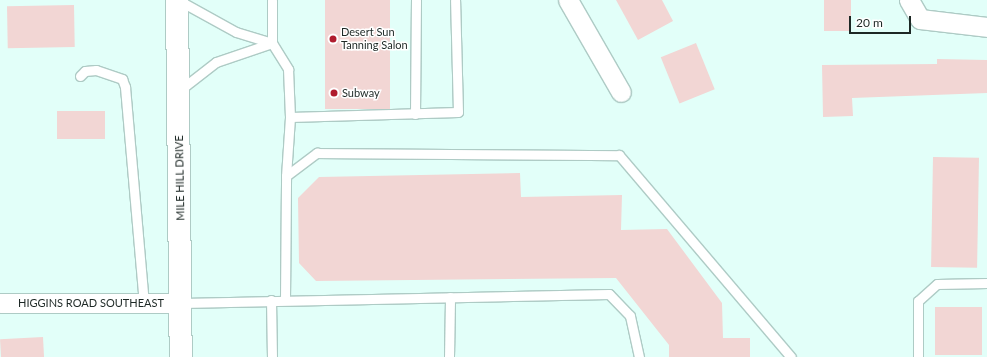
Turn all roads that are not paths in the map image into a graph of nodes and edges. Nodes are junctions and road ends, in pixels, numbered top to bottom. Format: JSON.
{"nodes":[{"id":1,"x":177,"y":0,"type":"edge"},
{"id":2,"x":272,"y":0,"type":"edge"},
{"id":3,"x":416,"y":0,"type":"edge"},
{"id":4,"x":455,"y":0,"type":"edge"},
{"id":5,"x":568,"y":0,"type":"edge"},
{"id":6,"x":909,"y":0,"type":"edge"},
{"id":7,"x":987,"y":28,"type":"edge"},
{"id":8,"x":272,"y":43,"type":"junction"},
{"id":9,"x":80,"y":76,"type":"dead end"},
{"id":10,"x":179,"y":91,"type":"junction"},
{"id":11,"x":621,"y":92,"type":"dead end"},
{"id":12,"x":415,"y":114,"type":"junction"},
{"id":13,"x":290,"y":117,"type":"junction"},
{"id":14,"x":286,"y":176,"type":"junction"},
{"id":15,"x":987,"y":283,"type":"edge"},
{"id":16,"x":450,"y":297,"type":"junction"},
{"id":17,"x":285,"y":299,"type":"junction"},
{"id":18,"x":271,"y":300,"type":"junction"},
{"id":19,"x":0,"y":303,"type":"edge"},
{"id":20,"x":144,"y":303,"type":"junction"},
{"id":21,"x":182,"y":303,"type":"junction"},
{"id":22,"x":181,"y":357,"type":"edge"},
{"id":23,"x":272,"y":357,"type":"edge"},
{"id":24,"x":449,"y":357,"type":"edge"},
{"id":25,"x":639,"y":357,"type":"edge"},
{"id":26,"x":791,"y":357,"type":"edge"},
{"id":27,"x":918,"y":357,"type":"edge"}],
"edges":[{"from":1,"to":8,"type":"lane"},
{"from":1,"to":10,"type":"main road","name":"MILE HILL DRIVE"},
{"from":2,"to":8,"type":"lane"},
{"from":3,"to":12,"type":"lane"},
{"from":4,"to":12,"type":"lane"},
{"from":5,"to":11,"type":"street"},
{"from":6,"to":7,"type":"street"},
{"from":8,"to":10,"type":"lane"},
{"from":8,"to":13,"type":"lane"},
{"from":9,"to":20,"type":"lane"},
{"from":10,"to":21,"type":"main road","name":"MILE HILL DRIVE"},
{"from":12,"to":13,"type":"lane"},
{"from":13,"to":14,"type":"lane"},
{"from":14,"to":17,"type":"lane"},
{"from":14,"to":26,"type":"lane"},
{"from":15,"to":27,"type":"lane"},
{"from":16,"to":17,"type":"lane"},
{"from":16,"to":24,"type":"lane"},
{"from":16,"to":25,"type":"lane"},
{"from":17,"to":18,"type":"lane"},
{"from":18,"to":21,"type":"lane"},
{"from":18,"to":23,"type":"lane"},
{"from":19,"to":20,"type":"street","name":"HIGGINS ROAD SOUTHEAST"},
{"from":20,"to":21,"type":"street","name":"HIGGINS ROAD SOUTHEAST"},
{"from":21,"to":22,"type":"main road","name":"MILE HILL DRIVE"}]}
